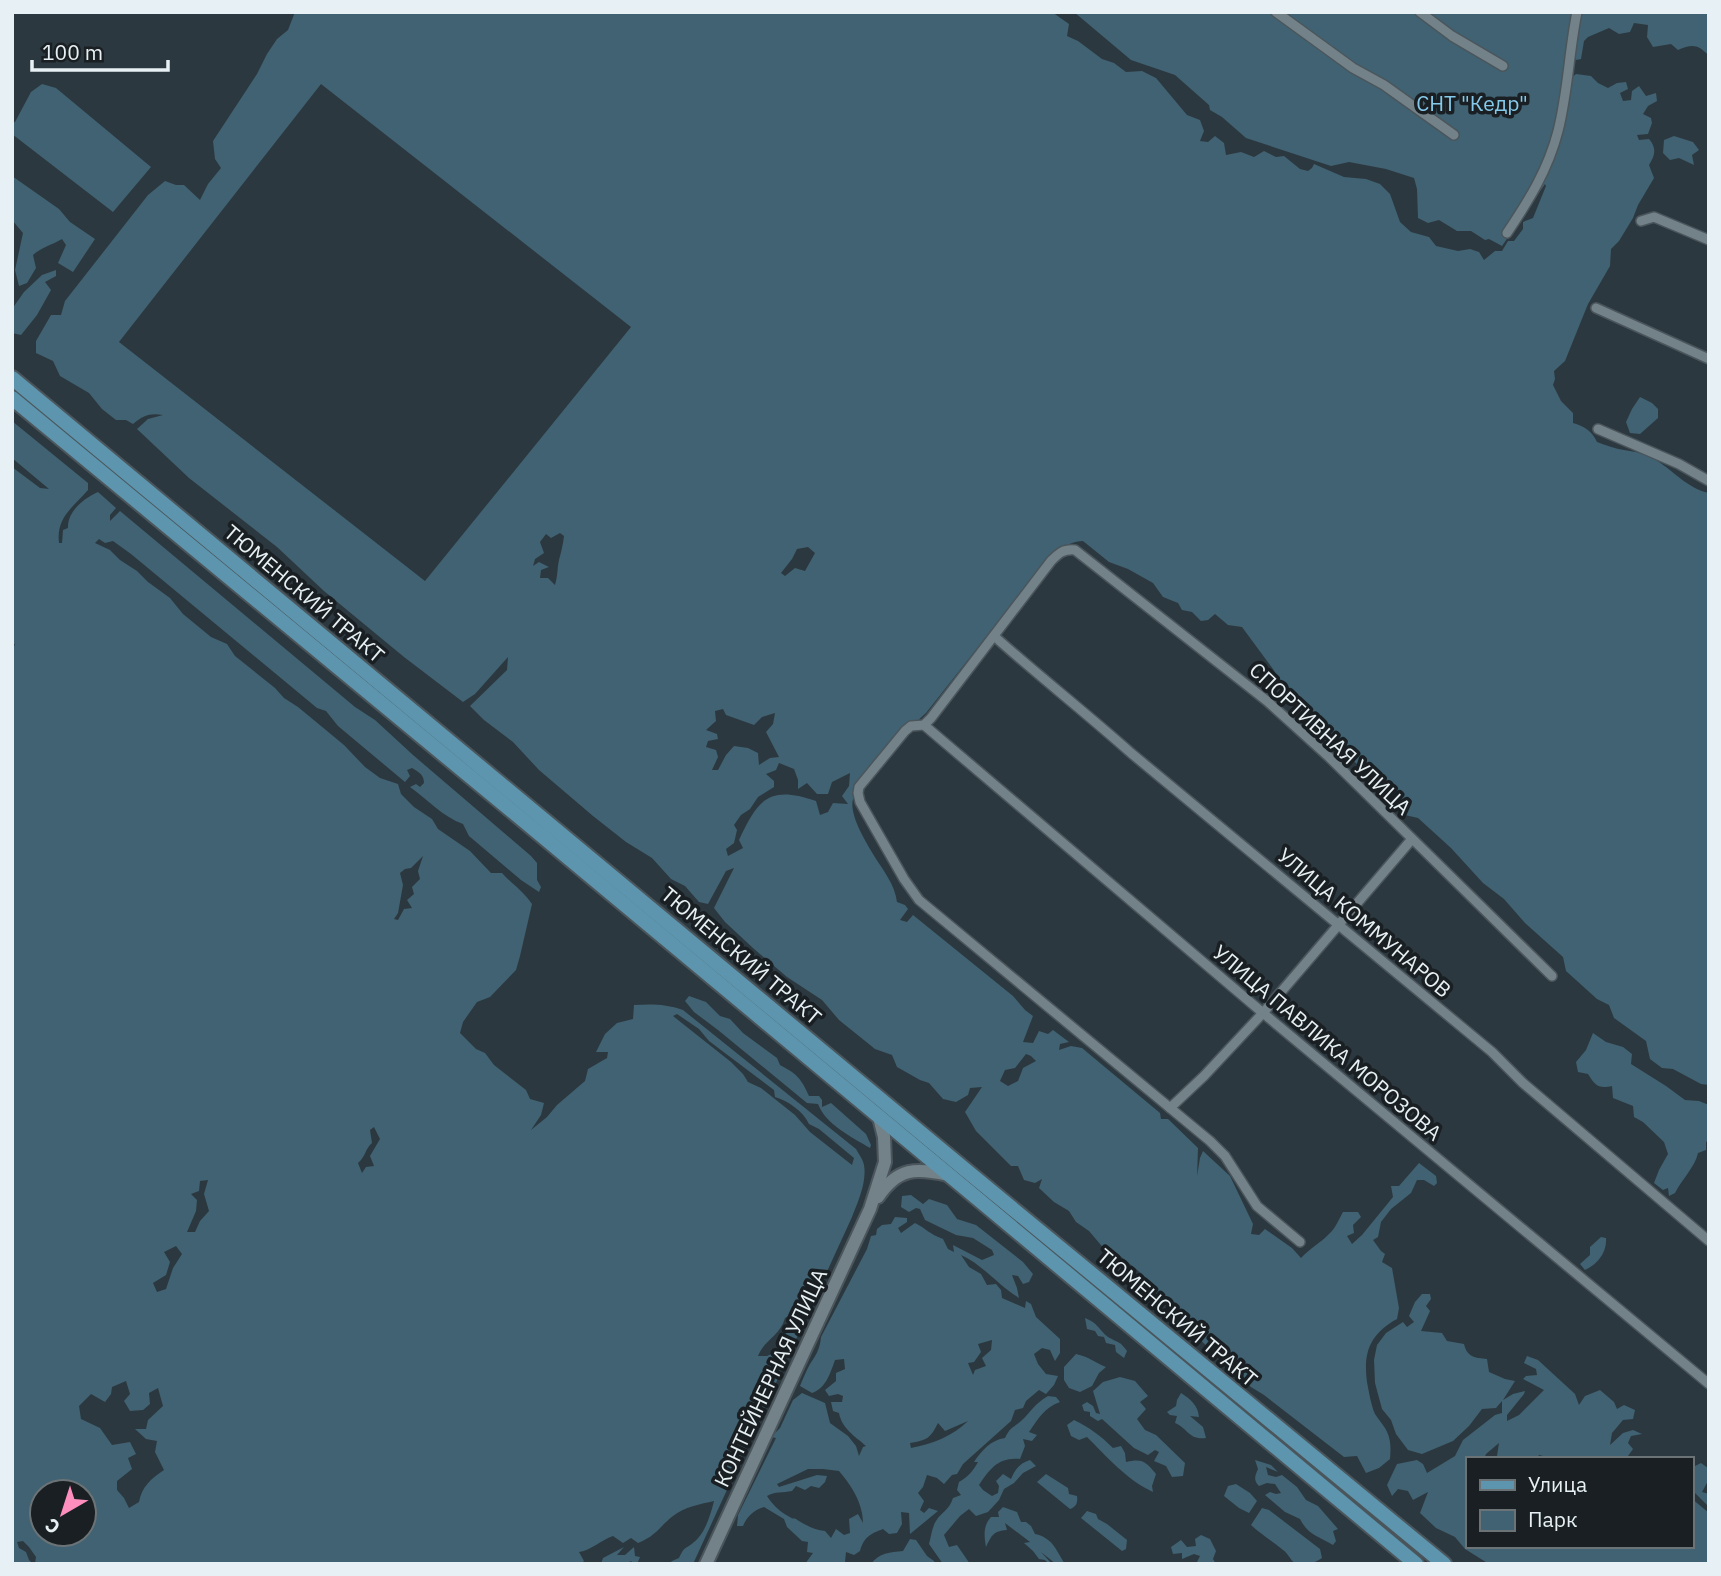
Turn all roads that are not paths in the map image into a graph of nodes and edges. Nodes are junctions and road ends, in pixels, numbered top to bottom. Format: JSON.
{"nodes":[{"id":1,"x":1276,"y":12,"type":"edge"},
{"id":2,"x":1420,"y":12,"type":"edge"},
{"id":3,"x":1577,"y":12,"type":"edge"},
{"id":4,"x":1503,"y":66,"type":"dead end"},
{"id":5,"x":1454,"y":135,"type":"dead end"},
{"id":6,"x":1641,"y":221,"type":"dead end"},
{"id":7,"x":1507,"y":233,"type":"dead end"},
{"id":8,"x":1709,"y":240,"type":"edge"},
{"id":9,"x":1597,"y":308,"type":"dead end"},
{"id":10,"x":1709,"y":359,"type":"edge"},
{"id":11,"x":12,"y":378,"type":"edge"},
{"id":12,"x":12,"y":398,"type":"edge"},
{"id":13,"x":1598,"y":429,"type":"dead end"},
{"id":14,"x":1709,"y":481,"type":"edge"},
{"id":15,"x":993,"y":636,"type":"junction"},
{"id":16,"x":924,"y":726,"type":"junction"},
{"id":17,"x":1412,"y":839,"type":"junction"},
{"id":18,"x":1338,"y":924,"type":"junction"},
{"id":19,"x":1552,"y":976,"type":"dead end"},
{"id":20,"x":1263,"y":1013,"type":"junction"},
{"id":21,"x":1170,"y":1108,"type":"junction"},
{"id":22,"x":879,"y":1117,"type":"junction"},
{"id":23,"x":948,"y":1175,"type":"junction"},
{"id":24,"x":870,"y":1209,"type":"junction"},
{"id":25,"x":1709,"y":1241,"type":"edge"},
{"id":26,"x":1300,"y":1242,"type":"dead end"},
{"id":27,"x":1709,"y":1384,"type":"edge"},
{"id":28,"x":706,"y":1564,"type":"edge"},
{"id":29,"x":1416,"y":1564,"type":"edge"},
{"id":30,"x":1444,"y":1564,"type":"edge"}],
"edges":[{"from":1,"to":5,"type":"street"},
{"from":2,"to":4,"type":"street"},
{"from":3,"to":7,"type":"street"},
{"from":6,"to":8,"type":"street"},
{"from":9,"to":10,"type":"street"},
{"from":11,"to":30,"type":"main road","name":"ТЮМЕНСКИЙ ТРАКТ"},
{"from":12,"to":22,"type":"main road","name":"ТЮМЕНСКИЙ ТРАКТ"},
{"from":13,"to":14,"type":"street"},
{"from":15,"to":16,"type":"street"},
{"from":15,"to":17,"type":"street","name":"СПОРТИВНАЯ УЛИЦА"},
{"from":15,"to":18,"type":"street","name":"УЛИЦА КОММУНАРОВ"},
{"from":16,"to":20,"type":"street","name":"УЛИЦА ПАВЛИКА МОРОЗОВА"},
{"from":16,"to":21,"type":"street"},
{"from":17,"to":18,"type":"street"},
{"from":17,"to":19,"type":"street","name":"СПОРТИВНАЯ УЛИЦА"},
{"from":18,"to":20,"type":"street"},
{"from":18,"to":25,"type":"street","name":"УЛИЦА КОММУНАРОВ"},
{"from":20,"to":21,"type":"street"},
{"from":20,"to":27,"type":"street","name":"УЛИЦА ПАВЛИКА МОРОЗОВА"},
{"from":21,"to":26,"type":"street"},
{"from":22,"to":23,"type":"main road","name":"ТЮМЕНСКИЙ ТРАКТ"},
{"from":22,"to":24,"type":"street","name":"КОНТЕЙНЕРНАЯ УЛИЦА"},
{"from":23,"to":24,"type":"street","name":"КОНТЕЙНЕРНАЯ УЛИЦА"},
{"from":23,"to":29,"type":"main road","name":"ТЮМЕНСКИЙ ТРАКТ"},
{"from":24,"to":28,"type":"street","name":"КОНТЕЙНЕРНАЯ УЛИЦА"}]}
